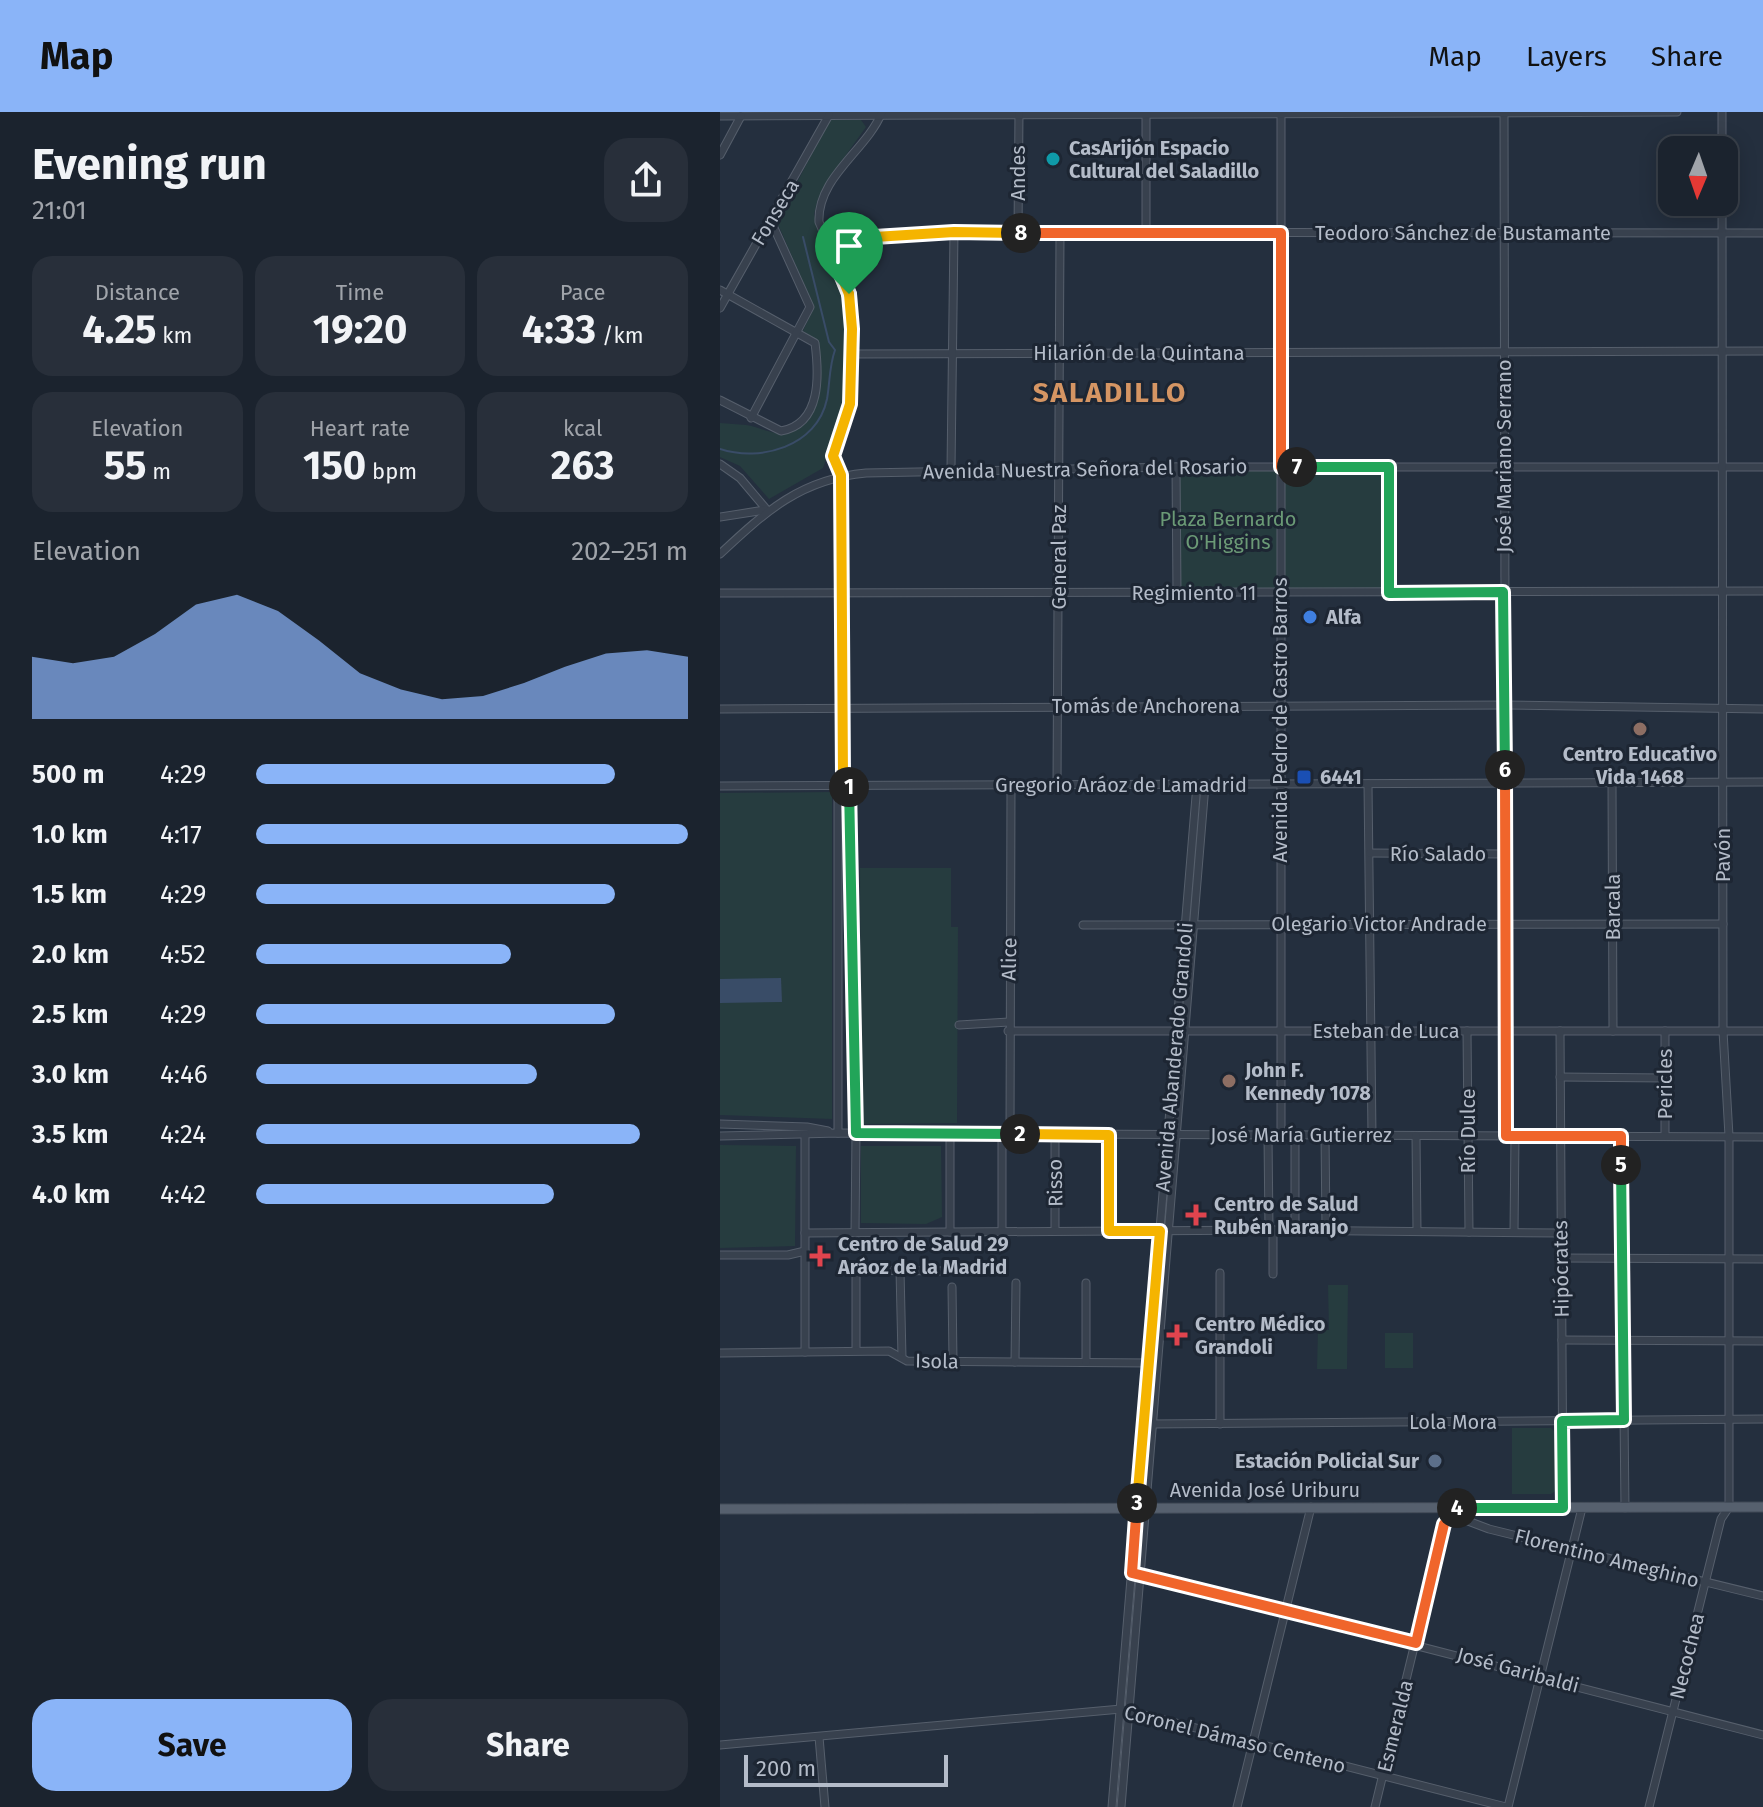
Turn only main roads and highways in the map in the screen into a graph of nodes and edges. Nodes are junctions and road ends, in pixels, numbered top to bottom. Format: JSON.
{"nodes":[{"id":1,"x":1763,"y":1507,"type":"edge"},
{"id":2,"x":720,"y":1509,"type":"edge"}],
"edges":[{"from":1,"to":2,"type":"main road","name":"Avenida José Uriburu"}]}
